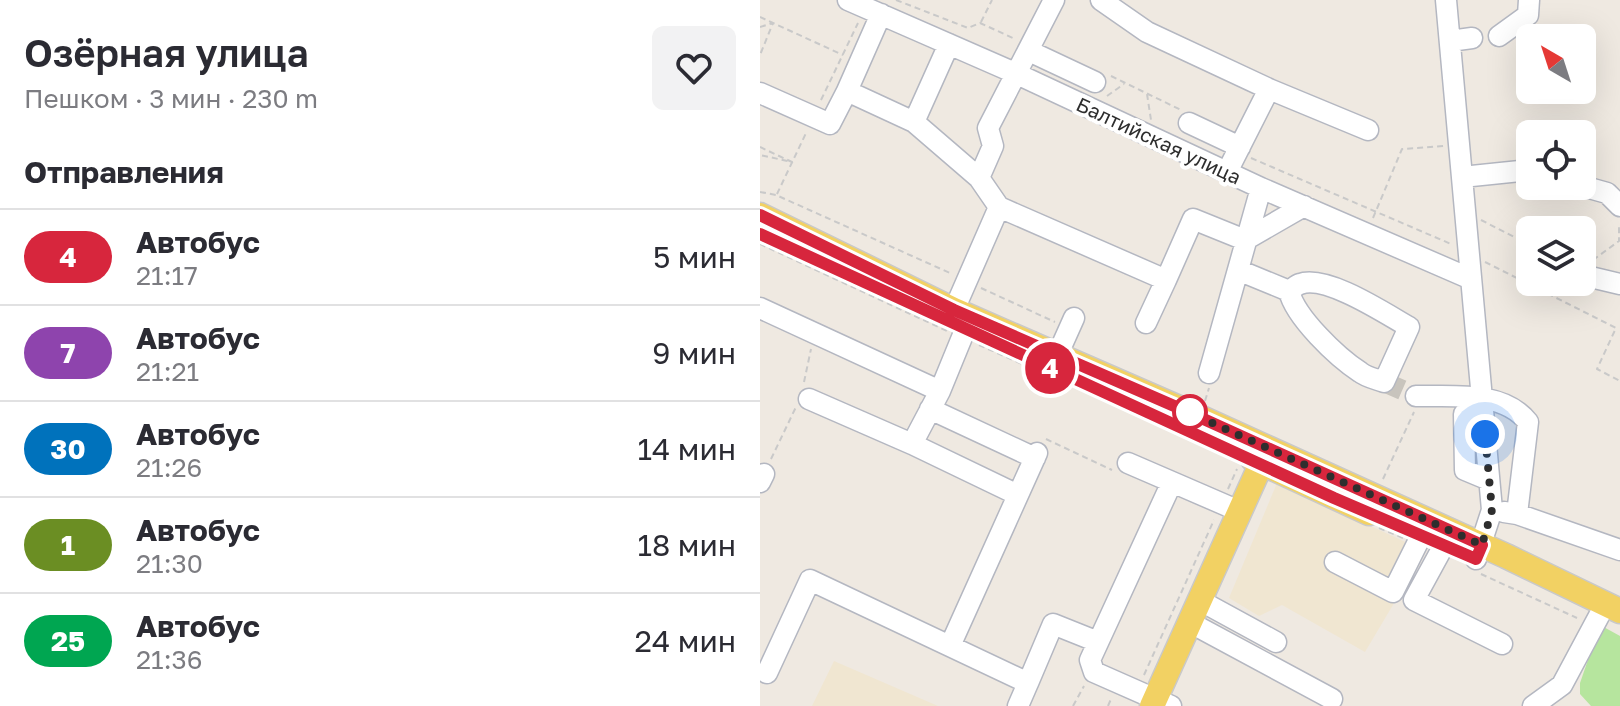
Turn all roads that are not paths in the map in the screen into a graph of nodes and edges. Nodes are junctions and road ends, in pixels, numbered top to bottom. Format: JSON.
{"nodes":[{"id":1,"x":1054,"y":0,"type":"edge"},
{"id":2,"x":1101,"y":0,"type":"edge"},
{"id":3,"x":1446,"y":0,"type":"edge"},
{"id":4,"x":1529,"y":0,"type":"edge"},
{"id":5,"x":864,"y":6,"type":"edge"},
{"id":6,"x":1499,"y":36,"type":"dead end"},
{"id":7,"x":1472,"y":38,"type":"dead end"},
{"id":8,"x":1450,"y":41,"type":"junction"},
{"id":9,"x":949,"y":44,"type":"junction"},
{"id":10,"x":1029,"y":51,"type":"junction"},
{"id":11,"x":1015,"y":73,"type":"junction"},
{"id":12,"x":1269,"y":89,"type":"junction"},
{"id":13,"x":847,"y":91,"type":"junction"},
{"id":14,"x":1097,"y":92,"type":"road end"},
{"id":15,"x":760,"y":93,"type":"edge"},
{"id":16,"x":914,"y":122,"type":"junction"},
{"id":17,"x":1189,"y":123,"type":"dead end"},
{"id":18,"x":1368,"y":130,"type":"dead end"},
{"id":19,"x":1240,"y":147,"type":"junction"},
{"id":20,"x":1516,"y":171,"type":"edge"},
{"id":21,"x":1227,"y":172,"type":"junction"},
{"id":22,"x":1462,"y":177,"type":"junction"},
{"id":23,"x":979,"y":178,"type":"junction"},
{"id":24,"x":1261,"y":188,"type":"junction"},
{"id":25,"x":1596,"y":190,"type":"edge"},
{"id":26,"x":1619,"y":205,"type":"edge"},
{"id":27,"x":1304,"y":206,"type":"junction"},
{"id":28,"x":999,"y":207,"type":"junction"},
{"id":29,"x":760,"y":215,"type":"edge"},
{"id":30,"x":760,"y":234,"type":"edge"},
{"id":31,"x":1245,"y":240,"type":"junction"},
{"id":32,"x":1238,"y":270,"type":"junction"},
{"id":33,"x":1596,"y":278,"type":"edge"},
{"id":34,"x":1471,"y":279,"type":"junction"},
{"id":35,"x":1166,"y":280,"type":"junction"},
{"id":36,"x":1620,"y":284,"type":"edge"},
{"id":37,"x":1289,"y":291,"type":"junction"},
{"id":38,"x":762,"y":309,"type":"edge"},
{"id":39,"x":1074,"y":318,"type":"dead end"},
{"id":40,"x":1146,"y":323,"type":"dead end"},
{"id":41,"x":960,"y":326,"type":"junction"},
{"id":42,"x":1057,"y":356,"type":"junction"},
{"id":43,"x":1209,"y":373,"type":"dead end"},
{"id":44,"x":1419,"y":396,"type":"tunnel mouth"},
{"id":45,"x":809,"y":399,"type":"dead end"},
{"id":46,"x":935,"y":400,"type":"junction"},
{"id":47,"x":1482,"y":404,"type":"junction"},
{"id":48,"x":912,"y":444,"type":"junction"},
{"id":49,"x":1265,"y":456,"type":"junction"},
{"id":50,"x":1128,"y":463,"type":"road end"},
{"id":51,"x":1172,"y":482,"type":"junction"},
{"id":52,"x":1018,"y":495,"type":"junction"},
{"id":53,"x":1230,"y":507,"type":"junction"},
{"id":54,"x":1492,"y":510,"type":"junction"},
{"id":55,"x":1517,"y":514,"type":"junction"},
{"id":56,"x":1421,"y":536,"type":"junction"},
{"id":57,"x":1444,"y":545,"type":"junction"},
{"id":58,"x":1620,"y":550,"type":"edge"},
{"id":59,"x":1478,"y":558,"type":"junction"},
{"id":60,"x":1335,"y":562,"type":"dead end"},
{"id":61,"x":1194,"y":611,"type":"junction"},
{"id":62,"x":1610,"y":617,"type":"edge"},
{"id":63,"x":1098,"y":642,"type":"junction"},
{"id":64,"x":1276,"y":642,"type":"dead end"},
{"id":65,"x":1502,"y":644,"type":"dead end"},
{"id":66,"x":950,"y":646,"type":"junction"},
{"id":67,"x":762,"y":677,"type":"edge"},
{"id":68,"x":1028,"y":683,"type":"junction"},
{"id":69,"x":1332,"y":699,"type":"dead end"},
{"id":70,"x":1149,"y":702,"type":"edge"},
{"id":71,"x":1018,"y":706,"type":"edge"},
{"id":72,"x":1533,"y":706,"type":"edge"}],
"edges":[{"from":1,"to":10,"type":"street"},
{"from":2,"to":12,"type":"street"},
{"from":3,"to":8,"type":"street"},
{"from":4,"to":6,"type":"street"},
{"from":5,"to":9,"type":"street","name":"Балтийская улица"},
{"from":5,"to":13,"type":"street"},
{"from":7,"to":8,"type":"street"},
{"from":8,"to":22,"type":"street"},
{"from":9,"to":11,"type":"street","name":"Балтийская улица"},
{"from":9,"to":16,"type":"street"},
{"from":10,"to":11,"type":"street"},
{"from":10,"to":14,"type":"street"},
{"from":11,"to":21,"type":"street","name":"Балтийская улица"},
{"from":11,"to":23,"type":"street"},
{"from":12,"to":18,"type":"street"},
{"from":12,"to":19,"type":"street"},
{"from":13,"to":15,"type":"street"},
{"from":13,"to":16,"type":"street"},
{"from":16,"to":23,"type":"street"},
{"from":17,"to":19,"type":"street"},
{"from":19,"to":21,"type":"street"},
{"from":20,"to":22,"type":"street"},
{"from":21,"to":24,"type":"street","name":"Балтийская улица"},
{"from":22,"to":34,"type":"street"},
{"from":23,"to":28,"type":"street"},
{"from":24,"to":27,"type":"street","name":"Балтийская улица"},
{"from":24,"to":31,"type":"street"},
{"from":25,"to":26,"type":"street"},
{"from":27,"to":31,"type":"street"},
{"from":27,"to":34,"type":"street","name":"Балтийская улица"},
{"from":28,"to":35,"type":"street"},
{"from":28,"to":41,"type":"street"},
{"from":29,"to":41,"type":"main road"},
{"from":30,"to":41,"type":"main road"},
{"from":31,"to":32,"type":"street"},
{"from":31,"to":35,"type":"street"},
{"from":32,"to":37,"type":"street"},
{"from":32,"to":43,"type":"street"},
{"from":33,"to":36,"type":"street"},
{"from":34,"to":47,"type":"street"},
{"from":35,"to":40,"type":"street"},
{"from":37,"to":37,"type":"street"},
{"from":38,"to":46,"type":"street"},
{"from":39,"to":42,"type":"street"},
{"from":41,"to":42,"type":"main road"},
{"from":41,"to":46,"type":"street"},
{"from":41,"to":49,"type":"main road"},
{"from":42,"to":49,"type":"main road"},
{"from":44,"to":47,"type":"street"},
{"from":45,"to":48,"type":"street"},
{"from":46,"to":48,"type":"street"},
{"from":46,"to":52,"type":"street"},
{"from":47,"to":54,"type":"street"},
{"from":47,"to":55,"type":"street"},
{"from":48,"to":52,"type":"street"},
{"from":49,"to":53,"type":"main road"},
{"from":49,"to":56,"type":"main road"},
{"from":49,"to":59,"type":"main road"},
{"from":50,"to":51,"type":"street"},
{"from":51,"to":53,"type":"street"},
{"from":51,"to":63,"type":"street"},
{"from":52,"to":66,"type":"street"},
{"from":53,"to":61,"type":"main road"},
{"from":54,"to":55,"type":"street"},
{"from":54,"to":59,"type":"street"},
{"from":55,"to":58,"type":"street"},
{"from":56,"to":57,"type":"main road"},
{"from":56,"to":60,"type":"street"},
{"from":57,"to":59,"type":"main road"},
{"from":57,"to":65,"type":"street"},
{"from":59,"to":62,"type":"main road"},
{"from":61,"to":64,"type":"street"},
{"from":61,"to":69,"type":"street"},
{"from":61,"to":70,"type":"main road"},
{"from":62,"to":72,"type":"street"},
{"from":63,"to":68,"type":"street"},
{"from":63,"to":70,"type":"street"},
{"from":66,"to":67,"type":"street"},
{"from":66,"to":68,"type":"street"},
{"from":68,"to":71,"type":"street"}]}
